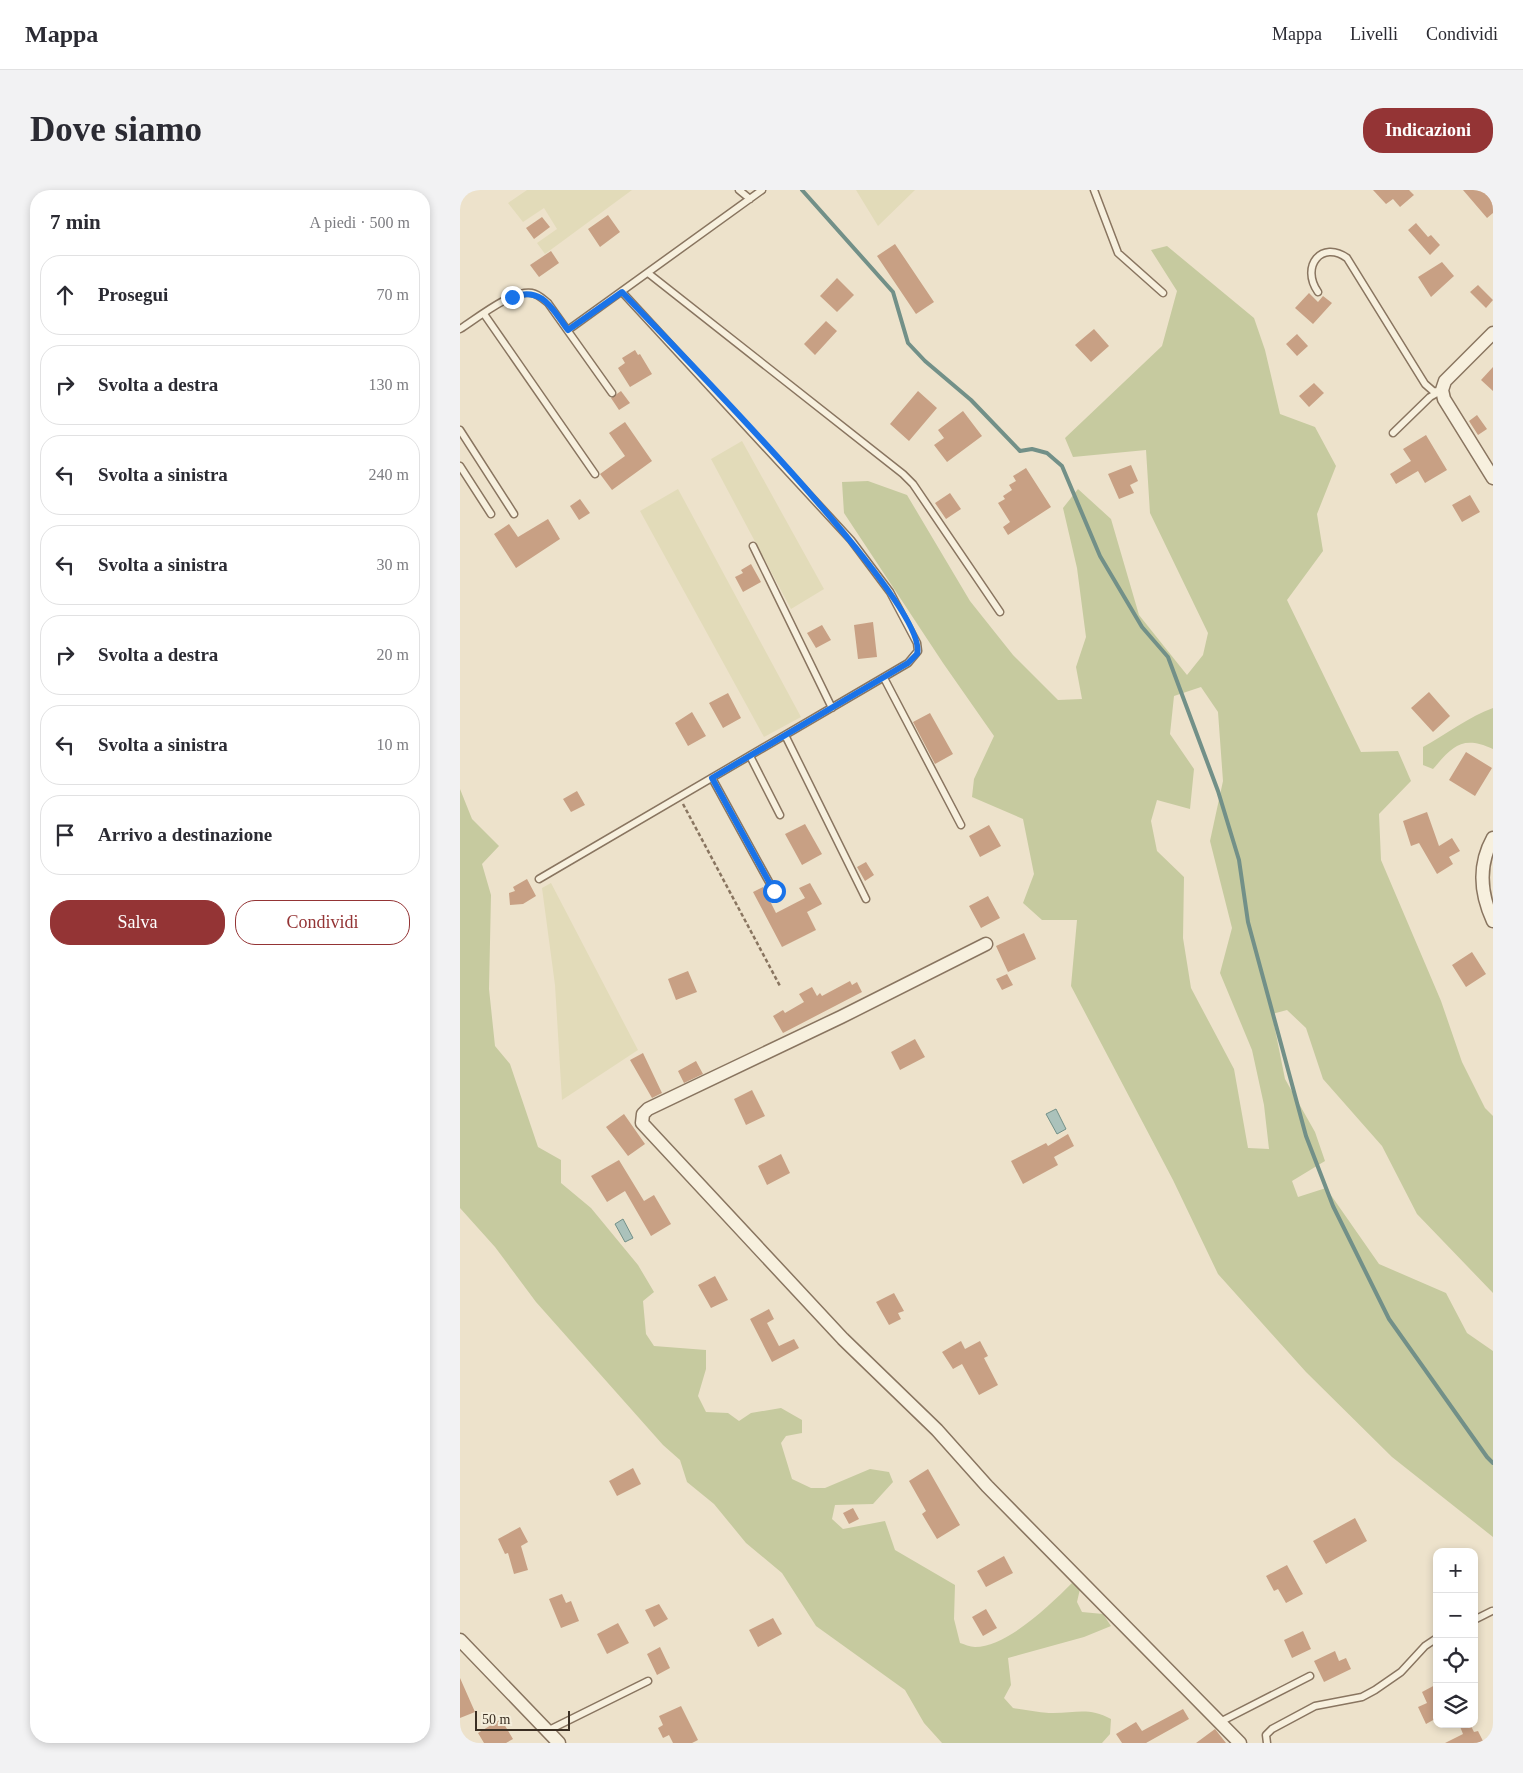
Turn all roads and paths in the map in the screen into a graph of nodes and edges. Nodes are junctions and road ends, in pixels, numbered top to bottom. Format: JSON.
{"nodes":[{"id":1,"x":739,"y":190,"type":"edge"},
{"id":2,"x":762,"y":190,"type":"edge"},
{"id":3,"x":1094,"y":190,"type":"edge"},
{"id":4,"x":750,"y":199,"type":"junction"},
{"id":5,"x":648,"y":273,"type":"junction"},
{"id":6,"x":622,"y":292,"type":"junction"},
{"id":7,"x":1318,"y":292,"type":"dead end"},
{"id":8,"x":1162,"y":293,"type":"dead end"},
{"id":9,"x":484,"y":314,"type":"junction"},
{"id":10,"x":460,"y":330,"type":"edge"},
{"id":11,"x":568,"y":330,"type":"junction"},
{"id":12,"x":1493,"y":333,"type":"edge"},
{"id":13,"x":1440,"y":392,"type":"junction"},
{"id":14,"x":612,"y":393,"type":"dead end"},
{"id":15,"x":460,"y":430,"type":"edge"},
{"id":16,"x":1393,"y":433,"type":"dead end"},
{"id":17,"x":460,"y":466,"type":"edge"},
{"id":18,"x":595,"y":474,"type":"dead end"},
{"id":19,"x":1493,"y":478,"type":"edge"},
{"id":20,"x":491,"y":514,"type":"dead end"},
{"id":21,"x":514,"y":514,"type":"dead end"},
{"id":22,"x":753,"y":546,"type":"dead end"},
{"id":23,"x":1000,"y":612,"type":"dead end"},
{"id":24,"x":884,"y":678,"type":"junction"},
{"id":25,"x":832,"y":708,"type":"junction"},
{"id":26,"x":785,"y":735,"type":"junction"},
{"id":27,"x":750,"y":756,"type":"junction"},
{"id":28,"x":712,"y":778,"type":"junction"},
{"id":29,"x":680,"y":797,"type":"junction"},
{"id":30,"x":780,"y":815,"type":"dead end"},
{"id":31,"x":961,"y":825,"type":"dead end"},
{"id":32,"x":1493,"y":838,"type":"edge"},
{"id":33,"x":540,"y":879,"type":"dead end"},
{"id":34,"x":774,"y":891,"type":"dead end"},
{"id":35,"x":866,"y":899,"type":"dead end"},
{"id":36,"x":1493,"y":921,"type":"edge"},
{"id":37,"x":986,"y":944,"type":"dead end"},
{"id":38,"x":780,"y":986,"type":"dead end"},
{"id":39,"x":1492,"y":1611,"type":"edge"},
{"id":40,"x":1478,"y":1618,"type":"edge"},
{"id":41,"x":460,"y":1640,"type":"edge"},
{"id":42,"x":1433,"y":1641,"type":"edge"},
{"id":43,"x":1310,"y":1676,"type":"dead end"},
{"id":44,"x":648,"y":1681,"type":"dead end"},
{"id":45,"x":1219,"y":1722,"type":"junction"},
{"id":46,"x":547,"y":1731,"type":"junction"},
{"id":47,"x":559,"y":1743,"type":"edge"},
{"id":48,"x":1240,"y":1743,"type":"edge"},
{"id":49,"x":1267,"y":1743,"type":"edge"}],
"edges":[{"from":1,"to":4,"type":"lane"},
{"from":2,"to":4,"type":"lane"},
{"from":3,"to":8,"type":"lane"},
{"from":4,"to":5,"type":"lane"},
{"from":5,"to":6,"type":"lane"},
{"from":5,"to":23,"type":"lane"},
{"from":6,"to":11,"type":"lane"},
{"from":6,"to":24,"type":"lane"},
{"from":7,"to":13,"type":"lane"},
{"from":9,"to":10,"type":"lane"},
{"from":9,"to":11,"type":"lane"},
{"from":9,"to":18,"type":"lane"},
{"from":11,"to":14,"type":"lane"},
{"from":12,"to":13,"type":"street"},
{"from":13,"to":16,"type":"lane"},
{"from":13,"to":19,"type":"street"},
{"from":15,"to":21,"type":"lane"},
{"from":17,"to":20,"type":"lane"},
{"from":22,"to":25,"type":"lane"},
{"from":24,"to":25,"type":"lane"},
{"from":24,"to":31,"type":"lane"},
{"from":25,"to":26,"type":"lane"},
{"from":26,"to":27,"type":"lane"},
{"from":26,"to":35,"type":"lane"},
{"from":27,"to":28,"type":"lane"},
{"from":27,"to":30,"type":"lane"},
{"from":28,"to":29,"type":"lane"},
{"from":28,"to":34,"type":"lane"},
{"from":29,"to":33,"type":"lane"},
{"from":29,"to":38,"type":"path"},
{"from":32,"to":36,"type":"street"},
{"from":37,"to":45,"type":"street"},
{"from":39,"to":40,"type":"lane"},
{"from":41,"to":46,"type":"street"},
{"from":42,"to":49,"type":"lane"},
{"from":43,"to":45,"type":"lane"},
{"from":44,"to":46,"type":"lane"},
{"from":45,"to":48,"type":"street"},
{"from":46,"to":47,"type":"street"}]}
